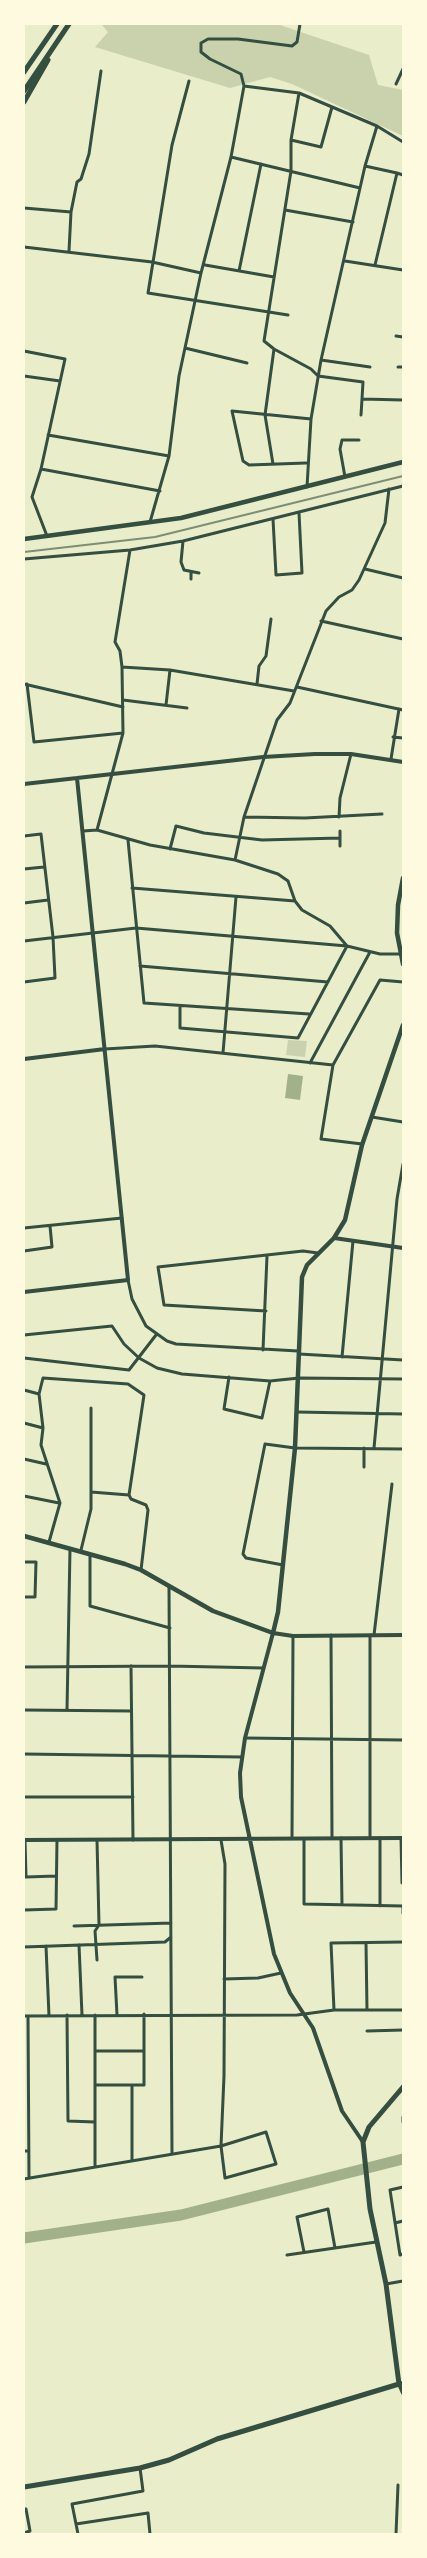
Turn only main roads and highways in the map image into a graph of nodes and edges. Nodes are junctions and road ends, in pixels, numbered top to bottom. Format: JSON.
{"nodes":[{"id":1,"x":69,"y":24,"type":"edge"},
{"id":2,"x":56,"y":25,"type":"edge"},
{"id":3,"x":63,"y":34,"type":"junction"},
{"id":4,"x":24,"y":72,"type":"edge"},
{"id":5,"x":24,"y":91,"type":"edge"},
{"id":6,"x":24,"y":102,"type":"edge"},
{"id":7,"x":403,"y":462,"type":"edge"},
{"id":8,"x":24,"y":539,"type":"edge"},
{"id":9,"x":403,"y":878,"type":"edge"},
{"id":10,"x":400,"y":905,"type":"edge"},
{"id":11,"x":403,"y":963,"type":"edge"},
{"id":12,"x":403,"y":1025,"type":"edge"},
{"id":13,"x":24,"y":1536,"type":"edge"},
{"id":14,"x":403,"y":2086,"type":"edge"},
{"id":15,"x":401,"y":2384,"type":"edge"},
{"id":16,"x":24,"y":2488,"type":"edge"}],
"edges":[{"from":1,"to":3,"type":"main road"},
{"from":2,"to":4,"type":"main road"},
{"from":3,"to":5,"type":"main road"},
{"from":3,"to":6,"type":"main road"},
{"from":7,"to":8,"type":"main road"},
{"from":9,"to":10,"type":"main road"},
{"from":10,"to":11,"type":"main road"},
{"from":12,"to":13,"type":"main road"},
{"from":14,"to":15,"type":"main road"},
{"from":15,"to":16,"type":"main road"}]}
